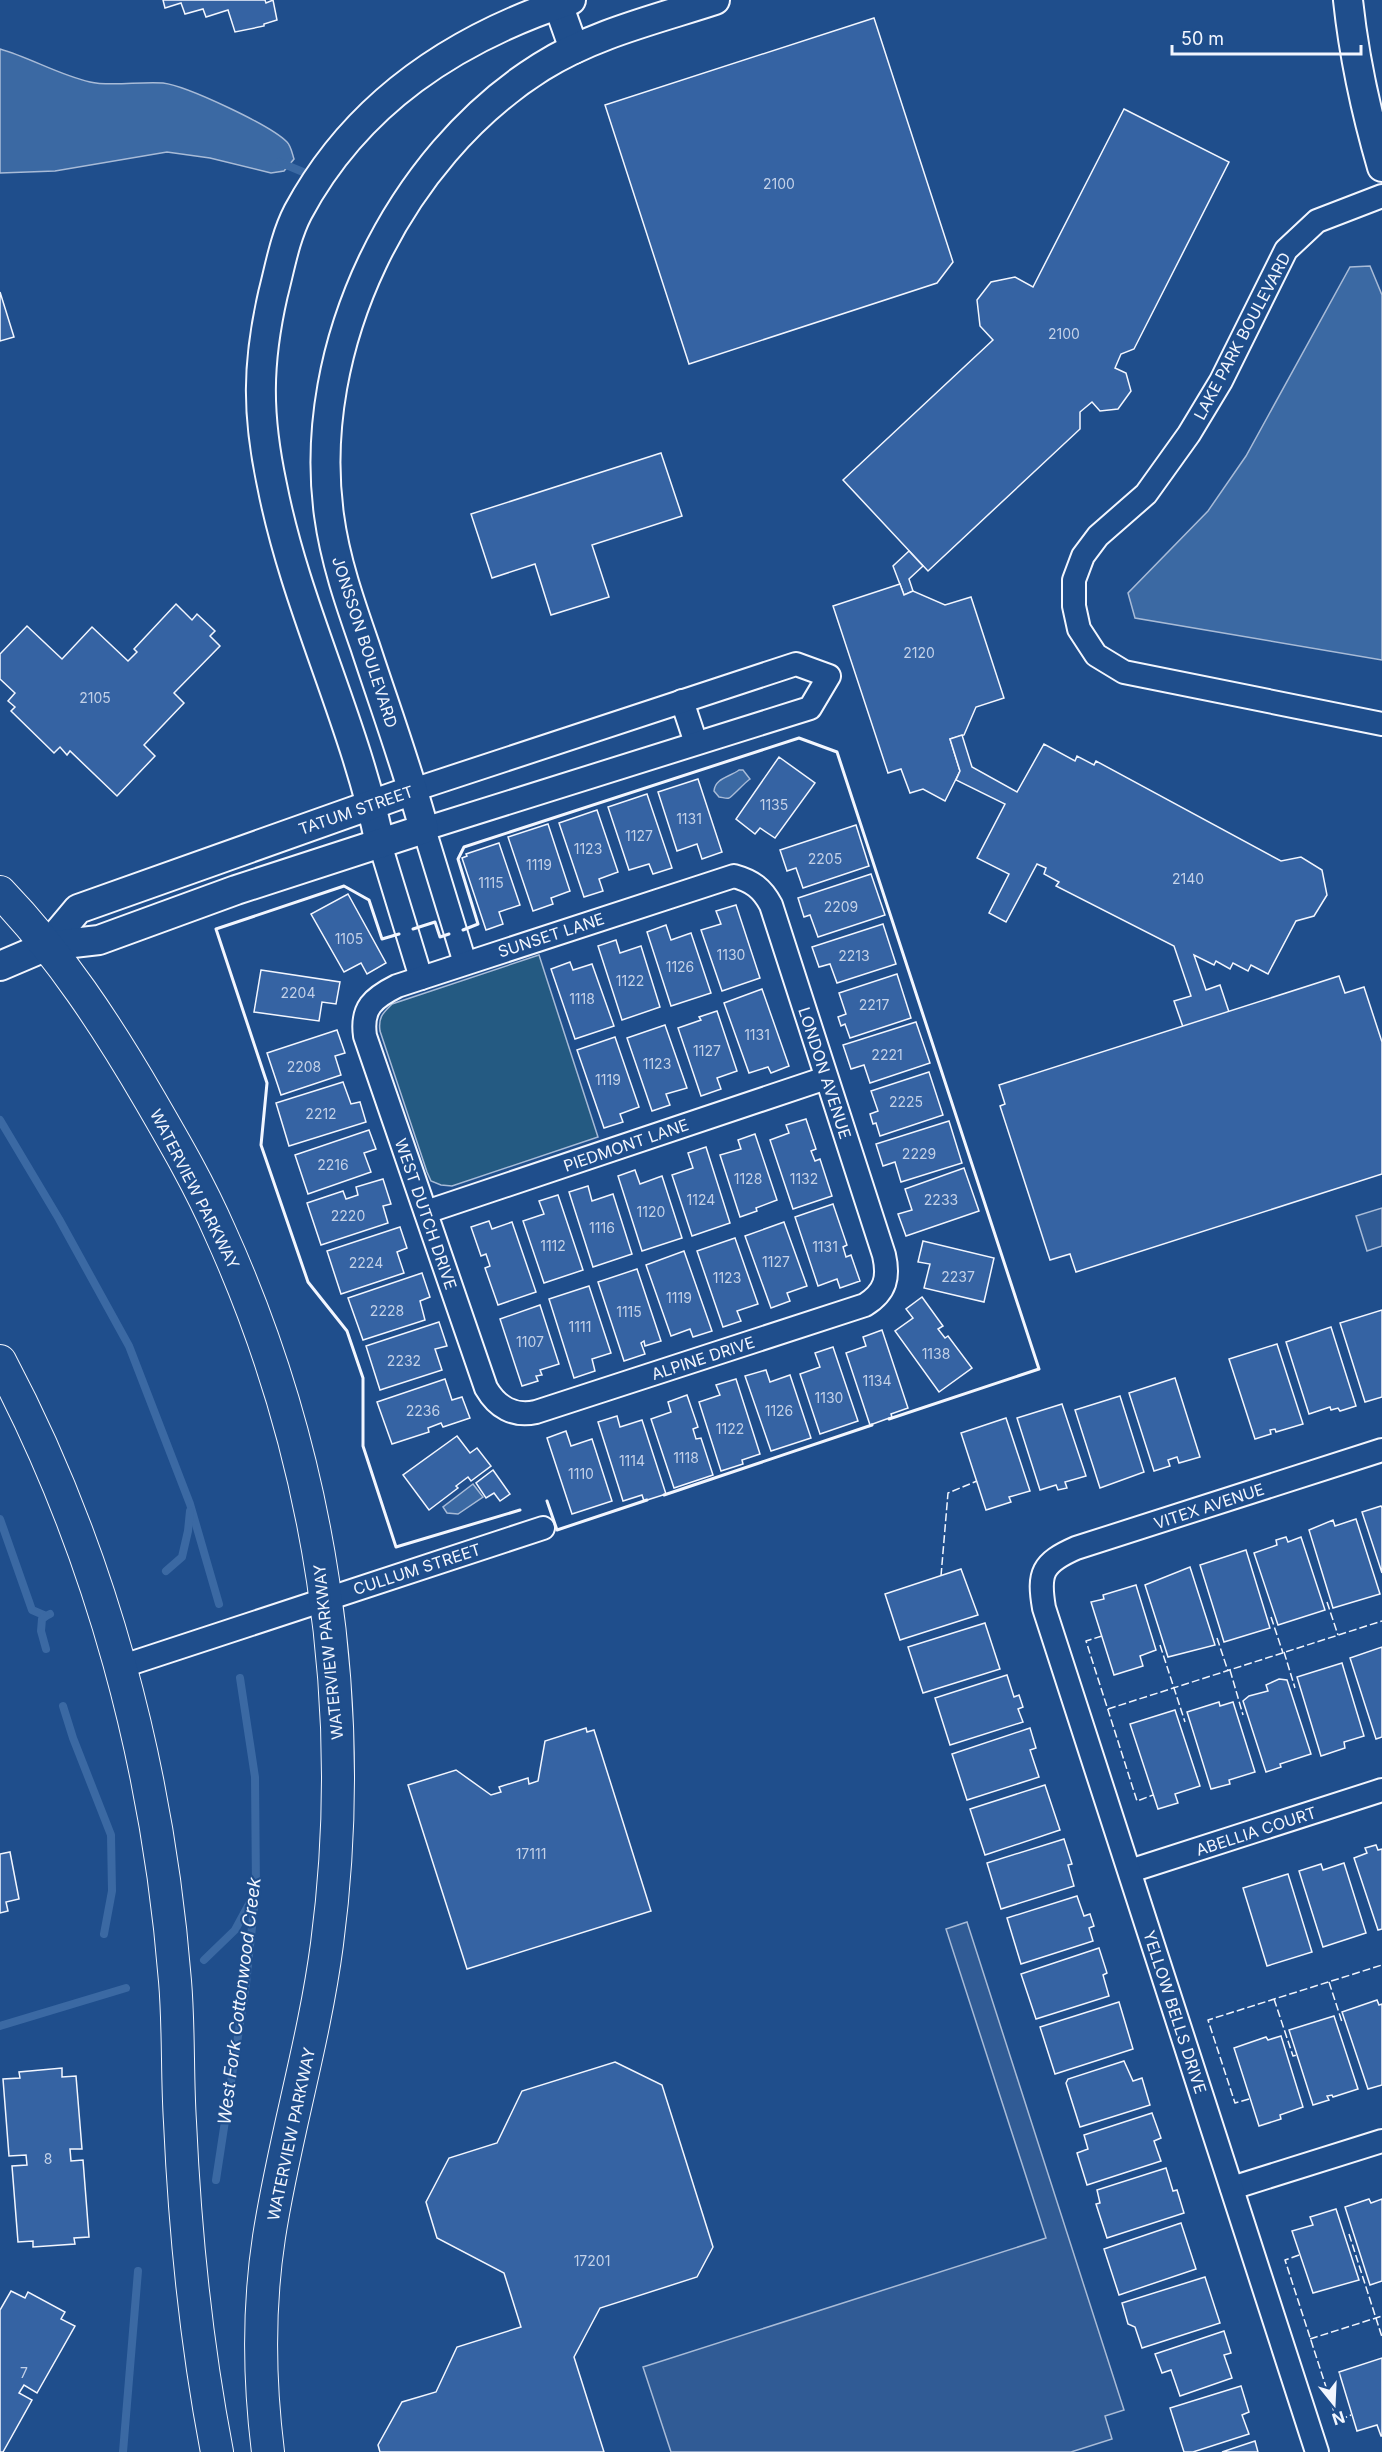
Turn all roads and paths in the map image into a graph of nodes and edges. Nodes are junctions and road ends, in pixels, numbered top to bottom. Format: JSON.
{"nodes":[{"id":1,"x":716,"y":0,"type":"edge"},
{"id":2,"x":1348,"y":0,"type":"edge"},
{"id":3,"x":564,"y":2,"type":"edge"},
{"id":4,"x":574,"y":49,"type":"junction"},
{"id":5,"x":1382,"y":167,"type":"edge"},
{"id":6,"x":1382,"y":195,"type":"edge"},
{"id":7,"x":682,"y":701,"type":"junction"},
{"id":8,"x":1382,"y":724,"type":"edge"},
{"id":9,"x":696,"y":743,"type":"junction"},
{"id":10,"x":413,"y":790,"type":"junction"},
{"id":11,"x":372,"y":804,"type":"junction"},
{"id":12,"x":424,"y":829,"type":"junction"},
{"id":13,"x":380,"y":844,"type":"junction"},
{"id":14,"x":743,"y":878,"type":"joint"},
{"id":15,"x":0,"y":892,"type":"edge"},
{"id":16,"x":47,"y":946,"type":"junction"},
{"id":17,"x":465,"y":963,"type":"junction"},
{"id":18,"x":0,"y":966,"type":"edge"},
{"id":19,"x":421,"y":978,"type":"junction"},
{"id":20,"x":367,"y":1009,"type":"joint"},
{"id":21,"x":826,"y":1078,"type":"junction"},
{"id":22,"x":426,"y":1212,"type":"junction"},
{"id":23,"x":886,"y":1280,"type":"joint"},
{"id":24,"x":0,"y":1361,"type":"edge"},
{"id":25,"x":508,"y":1410,"type":"joint"},
{"id":26,"x":1382,"y":1450,"type":"edge"},
{"id":27,"x":543,"y":1528,"type":"dead end"},
{"id":28,"x":1042,"y":1572,"type":"joint"},
{"id":29,"x":327,"y":1599,"type":"junction"},
{"id":30,"x":120,"y":1667,"type":"junction"},
{"id":31,"x":1382,"y":1790,"type":"edge"},
{"id":32,"x":1130,"y":1871,"type":"junction"},
{"id":33,"x":1382,"y":2141,"type":"edge"},
{"id":34,"x":1232,"y":2188,"type":"junction"},
{"id":35,"x":216,"y":2452,"type":"edge"},
{"id":36,"x":268,"y":2452,"type":"edge"},
{"id":37,"x":1317,"y":2452,"type":"edge"}],
"edges":[{"from":1,"to":4,"type":"street","name":"JONSSON BOULEVARD"},
{"from":2,"to":5,"type":"street"},
{"from":3,"to":4,"type":"street"},
{"from":3,"to":11,"type":"street"},
{"from":4,"to":10,"type":"street","name":"JONSSON BOULEVARD"},
{"from":6,"to":8,"type":"street","name":"LAKE PARK BOULEVARD"},
{"from":7,"to":9,"type":"street"},
{"from":7,"to":9,"type":"street","name":"TATUM STREET"},
{"from":7,"to":10,"type":"street","name":"TATUM STREET"},
{"from":9,"to":12,"type":"street","name":"TATUM STREET"},
{"from":10,"to":11,"type":"street","name":"TATUM STREET"},
{"from":10,"to":12,"type":"street","name":"JONSSON BOULEVARD"},
{"from":11,"to":13,"type":"street"},
{"from":11,"to":16,"type":"street","name":"TATUM STREET"},
{"from":12,"to":13,"type":"street","name":"TATUM STREET"},
{"from":12,"to":17,"type":"street","name":"JONSSON BOULEVARD"},
{"from":13,"to":16,"type":"street","name":"TATUM STREET"},
{"from":13,"to":19,"type":"street"},
{"from":14,"to":17,"type":"street","name":"SUNSET LANE"},
{"from":14,"to":21,"type":"street","name":"LONDON AVENUE"},
{"from":15,"to":16,"type":"main road","name":"WATERVIEW PARKWAY"},
{"from":16,"to":18,"type":"street","name":"TATUM STREET"},
{"from":16,"to":29,"type":"main road","name":"WATERVIEW PARKWAY"},
{"from":17,"to":19,"type":"street","name":"SUNSET LANE"},
{"from":19,"to":20,"type":"street","name":"SUNSET LANE"},
{"from":20,"to":22,"type":"street","name":"WEST DUTCH DRIVE"},
{"from":21,"to":22,"type":"street","name":"PIEDMONT LANE"},
{"from":21,"to":23,"type":"street","name":"LONDON AVENUE"},
{"from":22,"to":25,"type":"street","name":"WEST DUTCH DRIVE"},
{"from":23,"to":25,"type":"street","name":"ALPINE DRIVE"},
{"from":24,"to":30,"type":"main road"},
{"from":26,"to":28,"type":"street","name":"VITEX AVENUE"},
{"from":27,"to":29,"type":"street","name":"CULLUM STREET"},
{"from":28,"to":32,"type":"street","name":"YELLOW BELLS DRIVE"},
{"from":29,"to":30,"type":"street","name":"CULLUM STREET"},
{"from":29,"to":36,"type":"main road","name":"WATERVIEW PARKWAY"},
{"from":30,"to":35,"type":"main road"},
{"from":31,"to":32,"type":"street","name":"ABELLIA COURT"},
{"from":32,"to":34,"type":"street","name":"YELLOW BELLS DRIVE"},
{"from":33,"to":34,"type":"street"},
{"from":34,"to":37,"type":"street","name":"YELLOW BELLS DRIVE"}]}
